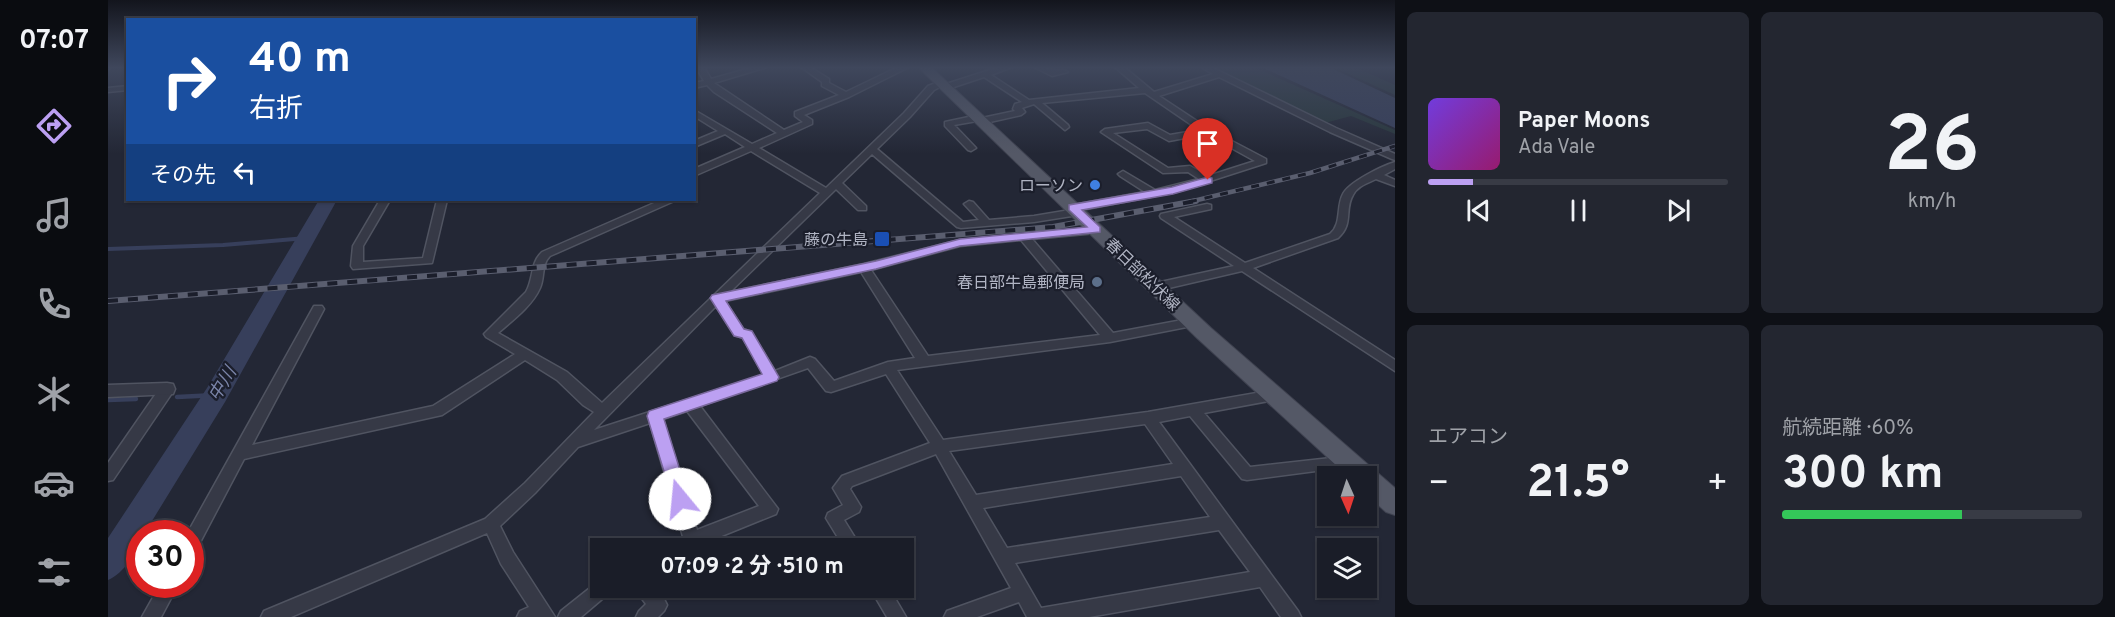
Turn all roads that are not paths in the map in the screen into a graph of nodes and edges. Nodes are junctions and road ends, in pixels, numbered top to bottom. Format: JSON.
{"nodes":[{"id":1,"x":726,"y":96,"type":"edge"},
{"id":2,"x":844,"y":96,"type":"edge"},
{"id":3,"x":923,"y":96,"type":"edge"},
{"id":4,"x":954,"y":96,"type":"edge"},
{"id":5,"x":1021,"y":96,"type":"edge"},
{"id":6,"x":1112,"y":96,"type":"edge"},
{"id":7,"x":1153,"y":96,"type":"edge"},
{"id":8,"x":1264,"y":96,"type":"edge"},
{"id":9,"x":1031,"y":102,"type":"junction"},
{"id":10,"x":696,"y":113,"type":"edge"},
{"id":11,"x":980,"y":120,"type":"junction"},
{"id":12,"x":1065,"y":127,"type":"dead end"},
{"id":13,"x":725,"y":131,"type":"junction"},
{"id":14,"x":1208,"y":131,"type":"junction"},
{"id":15,"x":783,"y":133,"type":"junction"},
{"id":16,"x":696,"y":143,"type":"edge"},
{"id":17,"x":752,"y":147,"type":"junction"},
{"id":18,"x":971,"y":148,"type":"dead end"},
{"id":19,"x":871,"y":149,"type":"junction"},
{"id":20,"x":1395,"y":157,"type":"edge"},
{"id":21,"x":1395,"y":165,"type":"edge"},
{"id":22,"x":696,"y":172,"type":"edge"},
{"id":23,"x":1123,"y":174,"type":"dead end"},
{"id":24,"x":1376,"y":175,"type":"junction"},
{"id":25,"x":1208,"y":180,"type":"junction"},
{"id":26,"x":836,"y":183,"type":"junction"},
{"id":27,"x":1395,"y":183,"type":"edge"},
{"id":28,"x":827,"y":193,"type":"junction"},
{"id":29,"x":1153,"y":193,"type":"junction"},
{"id":30,"x":384,"y":201,"type":"edge"},
{"id":31,"x":442,"y":201,"type":"edge"},
{"id":32,"x":665,"y":201,"type":"edge"},
{"id":33,"x":969,"y":204,"type":"dead end"},
{"id":34,"x":1207,"y":207,"type":"dead end"},
{"id":35,"x":862,"y":208,"type":"dead end"},
{"id":36,"x":1076,"y":210,"type":"junction"},
{"id":37,"x":986,"y":222,"type":"junction"},
{"id":38,"x":1096,"y":230,"type":"junction"},
{"id":39,"x":1024,"y":237,"type":"junction"},
{"id":40,"x":1245,"y":267,"type":"junction"},
{"id":41,"x":864,"y":268,"type":"junction"},
{"id":42,"x":1156,"y":287,"type":"junction"},
{"id":43,"x":717,"y":298,"type":"junction"},
{"id":44,"x":318,"y":309,"type":"dead end"},
{"id":45,"x":1193,"y":322,"type":"junction"},
{"id":46,"x":1110,"y":338,"type":"junction"},
{"id":47,"x":525,"y":354,"type":"junction"},
{"id":48,"x":924,"y":361,"type":"junction"},
{"id":49,"x":1395,"y":366,"type":"edge"},
{"id":50,"x":888,"y":368,"type":"junction"},
{"id":51,"x":772,"y":377,"type":"junction"},
{"id":52,"x":167,"y":389,"type":"joint"},
{"id":53,"x":108,"y":392,"type":"edge"},
{"id":54,"x":1274,"y":395,"type":"junction"},
{"id":55,"x":690,"y":404,"type":"junction"},
{"id":56,"x":1193,"y":410,"type":"junction"},
{"id":57,"x":603,"y":411,"type":"junction"},
{"id":58,"x":655,"y":416,"type":"junction"},
{"id":59,"x":1148,"y":418,"type":"junction"},
{"id":60,"x":574,"y":443,"type":"junction"},
{"id":61,"x":939,"y":446,"type":"junction"},
{"id":62,"x":240,"y":454,"type":"junction"},
{"id":63,"x":1353,"y":466,"type":"edge"},
{"id":64,"x":1184,"y":469,"type":"junction"},
{"id":65,"x":1317,"y":473,"type":"edge"},
{"id":66,"x":108,"y":475,"type":"edge"},
{"id":67,"x":1377,"y":488,"type":"edge"},
{"id":68,"x":971,"y":503,"type":"junction"},
{"id":69,"x":1395,"y":504,"type":"edge"},
{"id":70,"x":204,"y":520,"type":"edge"},
{"id":71,"x":1222,"y":522,"type":"junction"},
{"id":72,"x":491,"y":524,"type":"junction"},
{"id":73,"x":847,"y":538,"type":"edge"},
{"id":74,"x":1002,"y":557,"type":"junction"},
{"id":75,"x":1263,"y":578,"type":"junction"},
{"id":76,"x":1022,"y":592,"type":"junction"},
{"id":77,"x":162,"y":598,"type":"edge"},
{"id":78,"x":590,"y":598,"type":"edge"},
{"id":79,"x":652,"y":598,"type":"edge"},
{"id":80,"x":885,"y":598,"type":"edge"},
{"id":81,"x":538,"y":615,"type":"edge"},
{"id":82,"x":151,"y":617,"type":"edge"},
{"id":83,"x":270,"y":617,"type":"edge"},
{"id":84,"x":567,"y":617,"type":"edge"},
{"id":85,"x":645,"y":617,"type":"edge"},
{"id":86,"x":897,"y":617,"type":"edge"},
{"id":87,"x":953,"y":617,"type":"edge"},
{"id":88,"x":1038,"y":617,"type":"edge"},
{"id":89,"x":1292,"y":617,"type":"edge"}],
"edges":[{"from":1,"to":15,"type":"street"},
{"from":2,"to":15,"type":"street"},
{"from":3,"to":19,"type":"street"},
{"from":4,"to":11,"type":"main road","name":"春日部松伏線"},
{"from":5,"to":9,"type":"street"},
{"from":6,"to":9,"type":"street"},
{"from":7,"to":14,"type":"street"},
{"from":8,"to":20,"type":"street"},
{"from":9,"to":11,"type":"street"},
{"from":9,"to":12,"type":"street"},
{"from":10,"to":13,"type":"street"},
{"from":11,"to":18,"type":"street"},
{"from":11,"to":36,"type":"main road","name":"春日部松伏線"},
{"from":13,"to":16,"type":"street"},
{"from":13,"to":17,"type":"street"},
{"from":14,"to":25,"type":"street"},
{"from":14,"to":25,"type":"street"},
{"from":15,"to":17,"type":"street"},
{"from":17,"to":22,"type":"street"},
{"from":17,"to":28,"type":"street"},
{"from":19,"to":26,"type":"street"},
{"from":19,"to":37,"type":"street"},
{"from":21,"to":24,"type":"street"},
{"from":23,"to":29,"type":"street"},
{"from":24,"to":27,"type":"street"},
{"from":24,"to":40,"type":"street"},
{"from":25,"to":29,"type":"street"},
{"from":26,"to":28,"type":"street"},
{"from":26,"to":35,"type":"street"},
{"from":28,"to":43,"type":"street"},
{"from":29,"to":36,"type":"street"},
{"from":30,"to":31,"type":"street"},
{"from":32,"to":47,"type":"street"},
{"from":33,"to":37,"type":"street"},
{"from":34,"to":40,"type":"street"},
{"from":36,"to":37,"type":"street"},
{"from":36,"to":38,"type":"main road","name":"春日部松伏線"},
{"from":38,"to":39,"type":"street"},
{"from":38,"to":42,"type":"main road","name":"春日部松伏線"},
{"from":39,"to":41,"type":"street"},
{"from":39,"to":46,"type":"street"},
{"from":40,"to":42,"type":"street"},
{"from":40,"to":49,"type":"street"},
{"from":41,"to":43,"type":"street"},
{"from":41,"to":48,"type":"street"},
{"from":42,"to":45,"type":"main road","name":"春日部松伏線"},
{"from":43,"to":51,"type":"street"},
{"from":43,"to":57,"type":"street"},
{"from":44,"to":62,"type":"street"},
{"from":45,"to":46,"type":"street"},
{"from":45,"to":54,"type":"main road","name":"春日部松伏線"},
{"from":46,"to":48,"type":"street"},
{"from":47,"to":57,"type":"street"},
{"from":47,"to":62,"type":"street"},
{"from":48,"to":50,"type":"street"},
{"from":50,"to":51,"type":"street"},
{"from":50,"to":61,"type":"street"},
{"from":51,"to":55,"type":"street"},
{"from":52,"to":53,"type":"street"},
{"from":52,"to":66,"type":"street"},
{"from":54,"to":56,"type":"street"},
{"from":54,"to":63,"type":"main road","name":"春日部松伏線"},
{"from":55,"to":58,"type":"street"},
{"from":55,"to":58,"type":"street"},
{"from":56,"to":59,"type":"street"},
{"from":56,"to":65,"type":"street"},
{"from":57,"to":60,"type":"street"},
{"from":58,"to":60,"type":"street"},
{"from":59,"to":61,"type":"street"},
{"from":59,"to":64,"type":"street"},
{"from":60,"to":72,"type":"street"},
{"from":61,"to":68,"type":"street"},
{"from":61,"to":73,"type":"street"},
{"from":62,"to":70,"type":"street"},
{"from":64,"to":68,"type":"street"},
{"from":64,"to":71,"type":"street"},
{"from":67,"to":69,"type":"main road","name":"春日部松伏線"},
{"from":68,"to":74,"type":"street"},
{"from":71,"to":74,"type":"street"},
{"from":71,"to":75,"type":"street"},
{"from":72,"to":81,"type":"street"},
{"from":72,"to":83,"type":"street"},
{"from":74,"to":76,"type":"street"},
{"from":75,"to":88,"type":"street"},
{"from":75,"to":89,"type":"street"},
{"from":76,"to":87,"type":"street"},
{"from":76,"to":88,"type":"street"},
{"from":77,"to":82,"type":"street"},
{"from":78,"to":84,"type":"street"},
{"from":79,"to":85,"type":"street"},
{"from":80,"to":86,"type":"street"}]}
